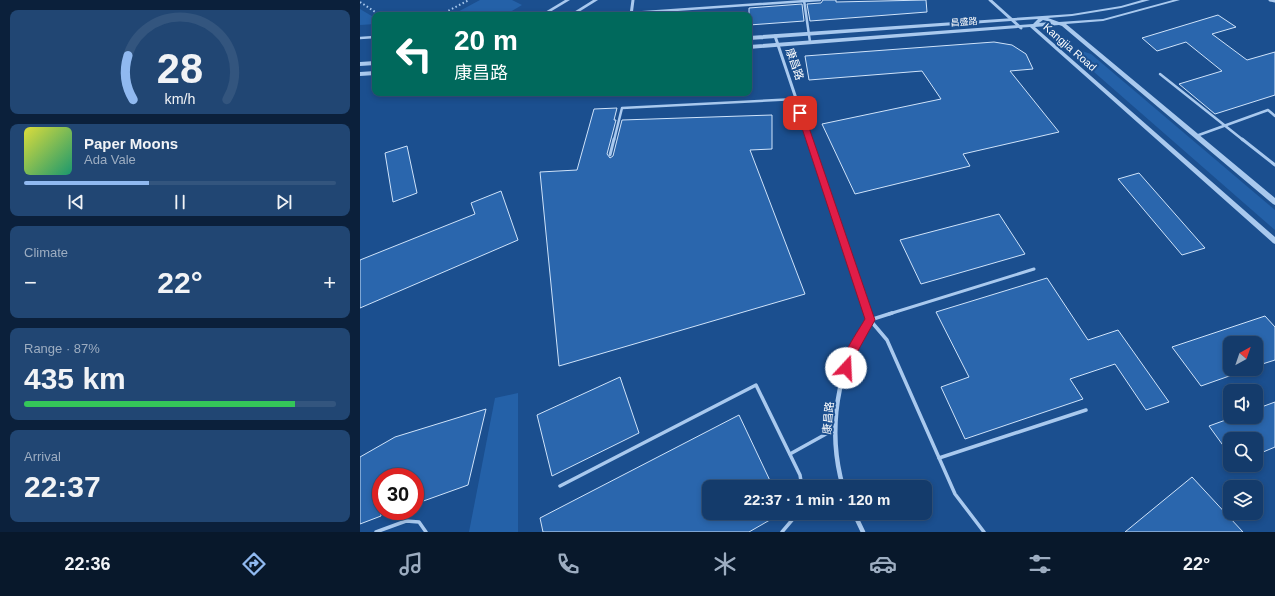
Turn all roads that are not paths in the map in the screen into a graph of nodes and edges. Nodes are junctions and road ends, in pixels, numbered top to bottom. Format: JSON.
{"nodes":[{"id":1,"x":568,"y":0,"type":"edge"},
{"id":2,"x":596,"y":0,"type":"edge"},
{"id":3,"x":633,"y":0,"type":"edge"},
{"id":4,"x":820,"y":0,"type":"edge"},
{"id":5,"x":990,"y":0,"type":"edge"},
{"id":6,"x":1148,"y":0,"type":"edge"},
{"id":7,"x":1178,"y":0,"type":"edge"},
{"id":8,"x":1270,"y":0,"type":"edge"},
{"id":9,"x":804,"y":1,"type":"edge"},
{"id":10,"x":1275,"y":1,"type":"edge"},
{"id":11,"x":547,"y":12,"type":"edge"},
{"id":12,"x":576,"y":12,"type":"edge"},
{"id":13,"x":631,"y":12,"type":"edge"},
{"id":14,"x":658,"y":12,"type":"edge"},
{"id":15,"x":1042,"y":18,"type":"junction"},
{"id":16,"x":1012,"y":20,"type":"junction"},
{"id":17,"x":1064,"y":25,"type":"junction"},
{"id":18,"x":1032,"y":27,"type":"junction"},
{"id":19,"x":1021,"y":28,"type":"junction"},
{"id":20,"x":808,"y":34,"type":"junction"},
{"id":21,"x":775,"y":36,"type":"junction"},
{"id":22,"x":372,"y":37,"type":"edge"},
{"id":23,"x":360,"y":38,"type":"edge"},
{"id":24,"x":752,"y":38,"type":"edge"},
{"id":25,"x":810,"y":42,"type":"junction"},
{"id":26,"x":777,"y":44,"type":"junction"},
{"id":27,"x":752,"y":46,"type":"edge"},
{"id":28,"x":372,"y":63,"type":"edge"},
{"id":29,"x":360,"y":64,"type":"edge"},
{"id":30,"x":372,"y":72,"type":"edge"},
{"id":31,"x":360,"y":74,"type":"edge"},
{"id":32,"x":1160,"y":74,"type":"dead end"},
{"id":33,"x":796,"y":99,"type":"junction"},
{"id":34,"x":1275,"y":116,"type":"edge"},
{"id":35,"x":1225,"y":125,"type":"junction"},
{"id":36,"x":1196,"y":136,"type":"junction"},
{"id":37,"x":610,"y":155,"type":"dead end"},
{"id":38,"x":1275,"y":165,"type":"edge"},
{"id":39,"x":1275,"y":202,"type":"edge"},
{"id":40,"x":1275,"y":241,"type":"edge"},
{"id":41,"x":1034,"y":269,"type":"dead end"},
{"id":42,"x":870,"y":320,"type":"junction"},
{"id":43,"x":1086,"y":410,"type":"dead end"},
{"id":44,"x":835,"y":429,"type":"junction"},
{"id":45,"x":790,"y":454,"type":"junction"},
{"id":46,"x":939,"y":458,"type":"junction"},
{"id":47,"x":801,"y":480,"type":"edge"},
{"id":48,"x":841,"y":480,"type":"edge"},
{"id":49,"x":560,"y":486,"type":"dead end"},
{"id":50,"x":792,"y":520,"type":"edge"},
{"id":51,"x":857,"y":520,"type":"edge"},
{"id":52,"x":376,"y":532,"type":"edge"},
{"id":53,"x":426,"y":532,"type":"edge"},
{"id":54,"x":782,"y":532,"type":"edge"},
{"id":55,"x":863,"y":532,"type":"edge"},
{"id":56,"x":984,"y":532,"type":"edge"}],
"edges":[{"from":1,"to":11,"type":"street"},
{"from":2,"to":12,"type":"street"},
{"from":3,"to":13,"type":"street"},
{"from":4,"to":9,"type":"lane"},
{"from":5,"to":16,"type":"street"},
{"from":6,"to":15,"type":"street","name":"昌盛路"},
{"from":7,"to":17,"type":"street","name":"昌盛路"},
{"from":8,"to":10,"type":"street"},
{"from":9,"to":14,"type":"lane"},
{"from":9,"to":20,"type":"lane"},
{"from":15,"to":16,"type":"street","name":"昌盛路"},
{"from":15,"to":17,"type":"street","name":"Kangjia Road"},
{"from":15,"to":18,"type":"street","name":"Kangjia Road"},
{"from":16,"to":19,"type":"street"},
{"from":16,"to":20,"type":"street","name":"昌盛路"},
{"from":17,"to":18,"type":"street","name":"昌盛路"},
{"from":17,"to":36,"type":"street","name":"Kangjia Road"},
{"from":18,"to":19,"type":"street","name":"昌盛路"},
{"from":18,"to":40,"type":"street","name":"Kangjia Road"},
{"from":19,"to":25,"type":"street","name":"昌盛路"},
{"from":20,"to":21,"type":"street","name":"昌盛路"},
{"from":20,"to":25,"type":"lane"},
{"from":21,"to":24,"type":"street","name":"昌盛路"},
{"from":21,"to":26,"type":"street","name":"康昌路"},
{"from":22,"to":23,"type":"lane"},
{"from":25,"to":26,"type":"street","name":"昌盛路"},
{"from":26,"to":27,"type":"street","name":"昌盛路"},
{"from":26,"to":33,"type":"street","name":"康昌路"},
{"from":28,"to":29,"type":"street"},
{"from":30,"to":31,"type":"street"},
{"from":32,"to":35,"type":"lane"},
{"from":33,"to":37,"type":"lane"},
{"from":33,"to":42,"type":"street","name":"康昌路"},
{"from":34,"to":35,"type":"lane"},
{"from":35,"to":36,"type":"lane"},
{"from":35,"to":38,"type":"lane"},
{"from":36,"to":39,"type":"street","name":"Kangjia Road"},
{"from":41,"to":42,"type":"lane"},
{"from":42,"to":44,"type":"street","name":"康昌路"},
{"from":42,"to":46,"type":"lane"},
{"from":43,"to":46,"type":"lane"},
{"from":44,"to":45,"type":"lane"},
{"from":44,"to":48,"type":"street","name":"康昌路"},
{"from":45,"to":47,"type":"lane"},
{"from":45,"to":49,"type":"lane"},
{"from":46,"to":56,"type":"lane"},
{"from":50,"to":54,"type":"lane"},
{"from":51,"to":55,"type":"street"},
{"from":52,"to":53,"type":"lane"}]}
